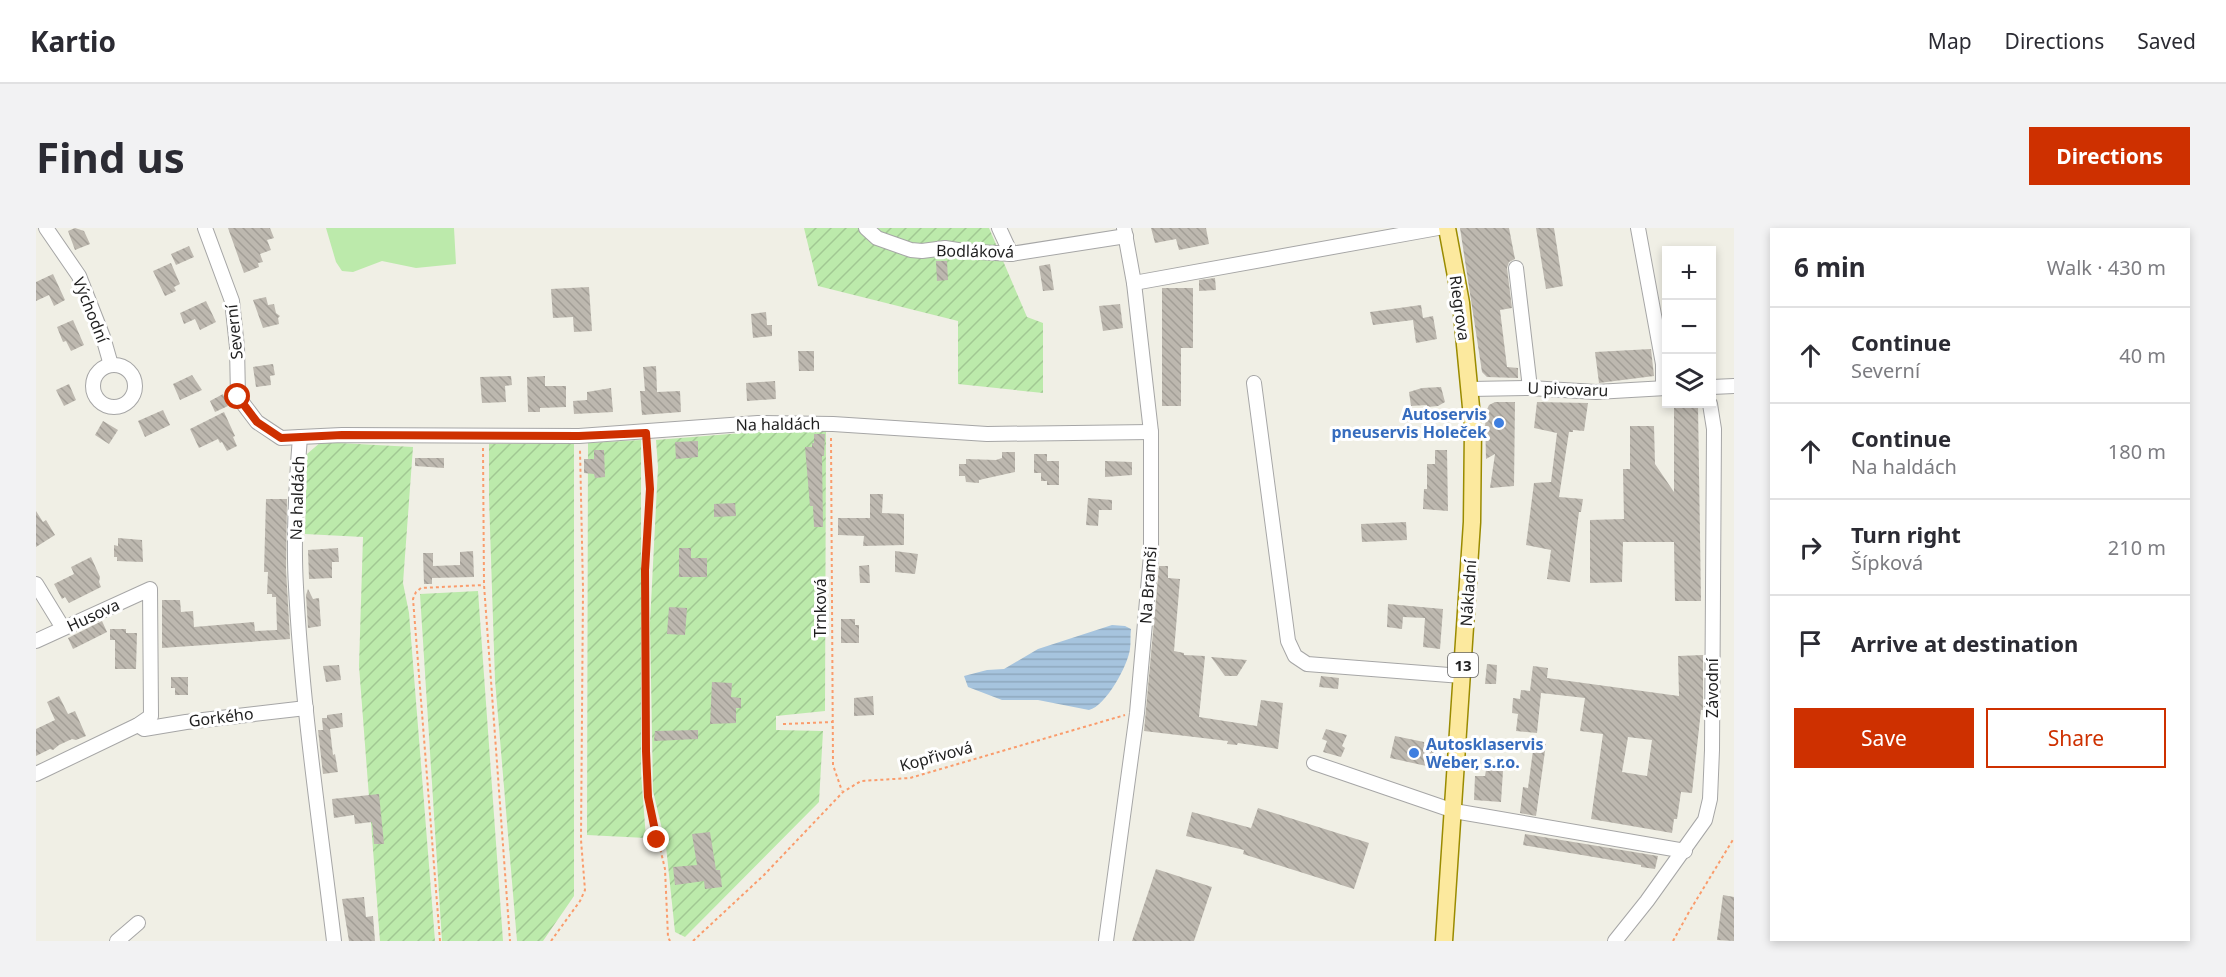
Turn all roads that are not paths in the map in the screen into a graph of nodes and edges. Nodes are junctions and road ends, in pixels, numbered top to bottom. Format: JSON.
{"nodes":[{"id":1,"x":46,"y":228,"type":"edge"},
{"id":2,"x":205,"y":228,"type":"edge"},
{"id":3,"x":866,"y":228,"type":"edge"},
{"id":4,"x":999,"y":228,"type":"edge"},
{"id":5,"x":1438,"y":228,"type":"edge"},
{"id":6,"x":1447,"y":228,"type":"edge"},
{"id":7,"x":1638,"y":228,"type":"edge"},
{"id":8,"x":1125,"y":232,"type":"edge"},
{"id":9,"x":1011,"y":254,"type":"junction"},
{"id":10,"x":1516,"y":268,"type":"dead end"},
{"id":11,"x":1134,"y":284,"type":"junction"},
{"id":12,"x":1662,"y":359,"type":"edge"},
{"id":13,"x":111,"y":365,"type":"dead end"},
{"id":14,"x":1254,"y":383,"type":"dead end"},
{"id":15,"x":1734,"y":386,"type":"edge"},
{"id":16,"x":1716,"y":387,"type":"edge"},
{"id":17,"x":1470,"y":388,"type":"junction"},
{"id":18,"x":1530,"y":388,"type":"junction"},
{"id":19,"x":1662,"y":388,"type":"edge"},
{"id":20,"x":1710,"y":408,"type":"edge"},
{"id":21,"x":1151,"y":432,"type":"junction"},
{"id":22,"x":300,"y":437,"type":"junction"},
{"id":23,"x":36,"y":584,"type":"edge"},
{"id":24,"x":63,"y":628,"type":"junction"},
{"id":25,"x":36,"y":641,"type":"edge"},
{"id":26,"x":1462,"y":676,"type":"junction"},
{"id":27,"x":306,"y":708,"type":"junction"},
{"id":28,"x":138,"y":725,"type":"junction"},
{"id":29,"x":1314,"y":763,"type":"dead end"},
{"id":30,"x":36,"y":774,"type":"edge"},
{"id":31,"x":1454,"y":811,"type":"junction"},
{"id":32,"x":1684,"y":851,"type":"junction"},
{"id":33,"x":138,"y":923,"type":"dead end"},
{"id":34,"x":117,"y":941,"type":"edge"},
{"id":35,"x":334,"y":941,"type":"edge"},
{"id":36,"x":1106,"y":941,"type":"edge"},
{"id":37,"x":1444,"y":941,"type":"edge"},
{"id":38,"x":1615,"y":941,"type":"edge"}],
"edges":[{"from":1,"to":13,"type":"street","name":"Východní"},
{"from":2,"to":22,"type":"street","name":"Severní"},
{"from":3,"to":9,"type":"street","name":"Bodláková"},
{"from":4,"to":9,"type":"street"},
{"from":5,"to":11,"type":"street"},
{"from":6,"to":17,"type":"main road","name":"Riegrova","number":"13"},
{"from":7,"to":12,"type":"street"},
{"from":8,"to":9,"type":"street","name":"Bodláková"},
{"from":8,"to":11,"type":"street","name":"Na Bramši"},
{"from":10,"to":18,"type":"street"},
{"from":11,"to":21,"type":"street","name":"Na Bramši"},
{"from":14,"to":26,"type":"street"},
{"from":15,"to":16,"type":"street"},
{"from":17,"to":18,"type":"street","name":"U pivovaru"},
{"from":17,"to":26,"type":"main road","name":"Nákladní","number":"13"},
{"from":18,"to":19,"type":"street","name":"U pivovaru"},
{"from":20,"to":32,"type":"street","name":"Závodní"},
{"from":21,"to":22,"type":"street","name":"Na haldách"},
{"from":21,"to":36,"type":"street","name":"Na Bramši"},
{"from":22,"to":27,"type":"street","name":"Na haldách"},
{"from":23,"to":24,"type":"street"},
{"from":24,"to":25,"type":"street","name":"Husova"},
{"from":24,"to":28,"type":"street","name":"Husova"},
{"from":26,"to":31,"type":"main road","name":"Nákladní","number":"13"},
{"from":27,"to":28,"type":"street","name":"Gorkého"},
{"from":27,"to":35,"type":"street","name":"Na haldách"},
{"from":28,"to":30,"type":"street","name":"Gorkého"},
{"from":29,"to":31,"type":"street"},
{"from":31,"to":32,"type":"street"},
{"from":31,"to":37,"type":"main road","name":"Nákladní","number":"13"},
{"from":32,"to":38,"type":"street","name":"Závodní"},
{"from":33,"to":34,"type":"street"}]}
